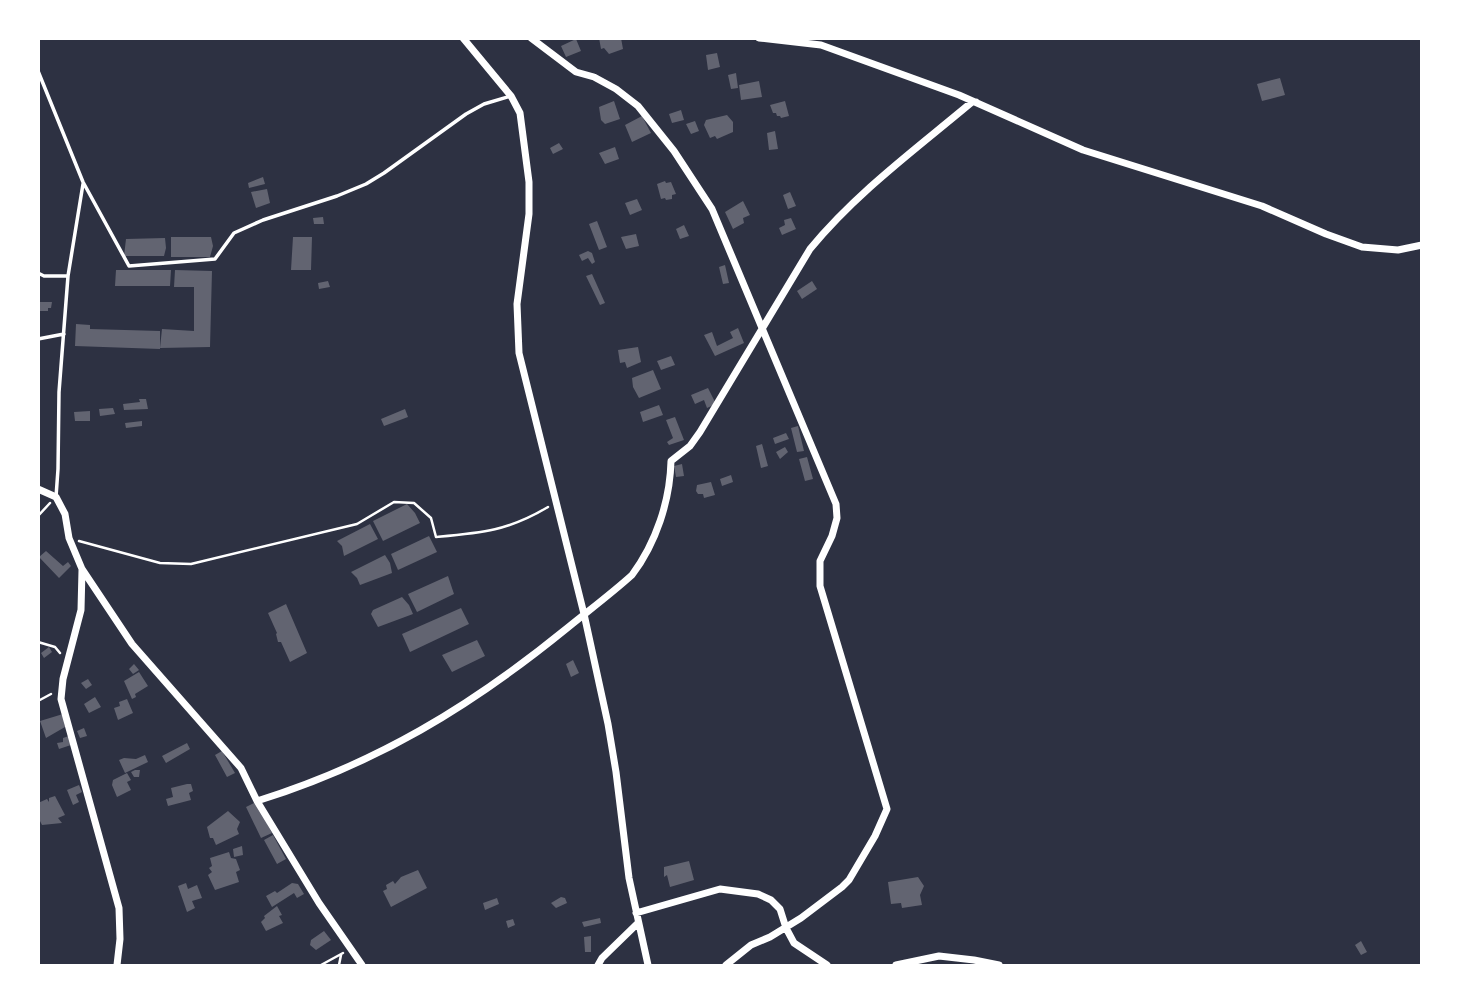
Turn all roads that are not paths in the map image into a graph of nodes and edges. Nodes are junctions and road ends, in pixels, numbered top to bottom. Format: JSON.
{"nodes":[{"id":1,"x":463,"y":38,"type":"edge"},
{"id":2,"x":531,"y":38,"type":"edge"},
{"id":3,"x":759,"y":38,"type":"edge"},
{"id":4,"x":38,"y":71,"type":"edge"},
{"id":5,"x":511,"y":96,"type":"junction"},
{"id":6,"x":976,"y":102,"type":"junction"},
{"id":7,"x":83,"y":182,"type":"junction"},
{"id":8,"x":1422,"y":246,"type":"edge"},
{"id":9,"x":38,"y":273,"type":"edge"},
{"id":10,"x":68,"y":276,"type":"junction"},
{"id":11,"x":762,"y":330,"type":"junction"},
{"id":12,"x":64,"y":334,"type":"junction"},
{"id":13,"x":38,"y":339,"type":"edge"},
{"id":14,"x":38,"y":489,"type":"edge"},
{"id":15,"x":55,"y":497,"type":"junction"},
{"id":16,"x":82,"y":569,"type":"junction"},
{"id":17,"x":584,"y":614,"type":"junction"},
{"id":18,"x":257,"y":801,"type":"junction"},
{"id":19,"x":636,"y":913,"type":"junction"},
{"id":20,"x":638,"y":923,"type":"junction"},
{"id":21,"x":786,"y":928,"type":"junction"},
{"id":22,"x":117,"y":965,"type":"edge"},
{"id":23,"x":362,"y":965,"type":"edge"},
{"id":24,"x":598,"y":965,"type":"edge"},
{"id":25,"x":648,"y":965,"type":"edge"},
{"id":26,"x":726,"y":965,"type":"edge"},
{"id":27,"x":827,"y":965,"type":"edge"},
{"id":28,"x":896,"y":965,"type":"edge"},
{"id":29,"x":999,"y":965,"type":"edge"}],
"edges":[{"from":1,"to":5,"type":"street"},
{"from":2,"to":11,"type":"street"},
{"from":3,"to":6,"type":"street"},
{"from":4,"to":7,"type":"lane"},
{"from":5,"to":7,"type":"lane"},
{"from":5,"to":17,"type":"street"},
{"from":6,"to":8,"type":"street"},
{"from":6,"to":11,"type":"street"},
{"from":7,"to":10,"type":"lane"},
{"from":9,"to":10,"type":"lane"},
{"from":10,"to":12,"type":"lane"},
{"from":11,"to":17,"type":"street"},
{"from":11,"to":21,"type":"street"},
{"from":12,"to":13,"type":"lane"},
{"from":12,"to":15,"type":"lane"},
{"from":14,"to":15,"type":"street"},
{"from":15,"to":16,"type":"street"},
{"from":16,"to":18,"type":"street"},
{"from":16,"to":22,"type":"street"},
{"from":17,"to":18,"type":"street"},
{"from":17,"to":19,"type":"street"},
{"from":18,"to":23,"type":"street"},
{"from":19,"to":20,"type":"street"},
{"from":19,"to":21,"type":"street"},
{"from":20,"to":24,"type":"street"},
{"from":20,"to":25,"type":"street"},
{"from":21,"to":26,"type":"street"},
{"from":21,"to":27,"type":"street"},
{"from":28,"to":29,"type":"street"}]}
